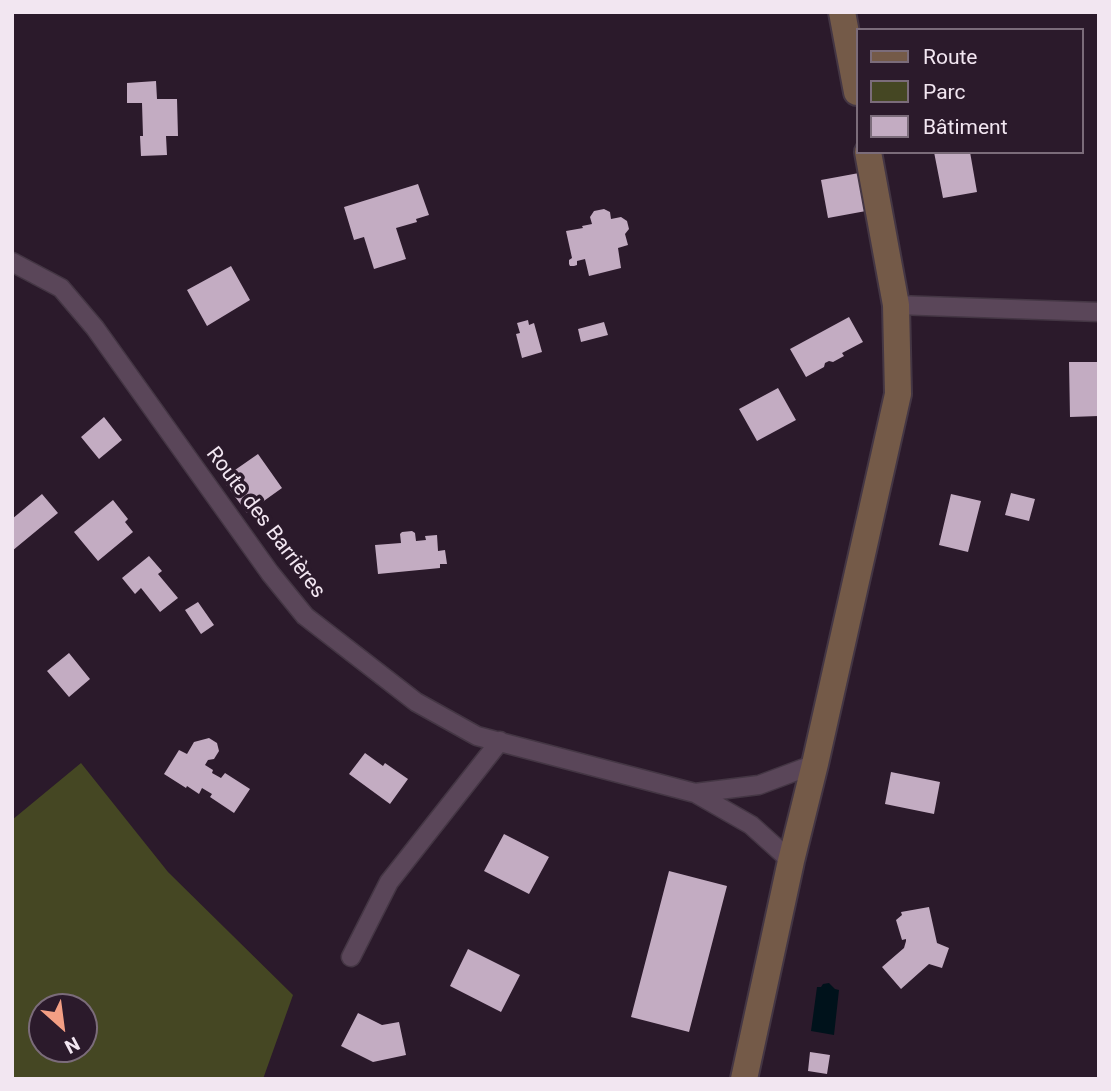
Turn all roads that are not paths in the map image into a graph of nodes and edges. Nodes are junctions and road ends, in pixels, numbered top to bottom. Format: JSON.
{"nodes":[{"id":1,"x":842,"y":12,"type":"edge"},
{"id":2,"x":856,"y":87,"type":"edge"},
{"id":3,"x":868,"y":154,"type":"edge"},
{"id":4,"x":12,"y":262,"type":"edge"},
{"id":5,"x":897,"y":305,"type":"junction"},
{"id":6,"x":1099,"y":312,"type":"edge"},
{"id":7,"x":500,"y":741,"type":"junction"},
{"id":8,"x":815,"y":764,"type":"junction"},
{"id":9,"x":695,"y":793,"type":"junction"},
{"id":10,"x":791,"y":861,"type":"junction"},
{"id":11,"x":351,"y":957,"type":"dead end"},
{"id":12,"x":744,"y":1079,"type":"edge"}],
"edges":[{"from":1,"to":2,"type":"street"},
{"from":3,"to":5,"type":"street"},
{"from":4,"to":7,"type":"street","name":"Route des Barrières"},
{"from":5,"to":6,"type":"street"},
{"from":5,"to":8,"type":"street"},
{"from":7,"to":9,"type":"street","name":"Route des Barrières"},
{"from":7,"to":11,"type":"street"},
{"from":8,"to":9,"type":"street","name":"Route des Barrières"},
{"from":8,"to":10,"type":"street"},
{"from":9,"to":10,"type":"street","name":"Route des Barrières"},
{"from":10,"to":12,"type":"street"}]}
